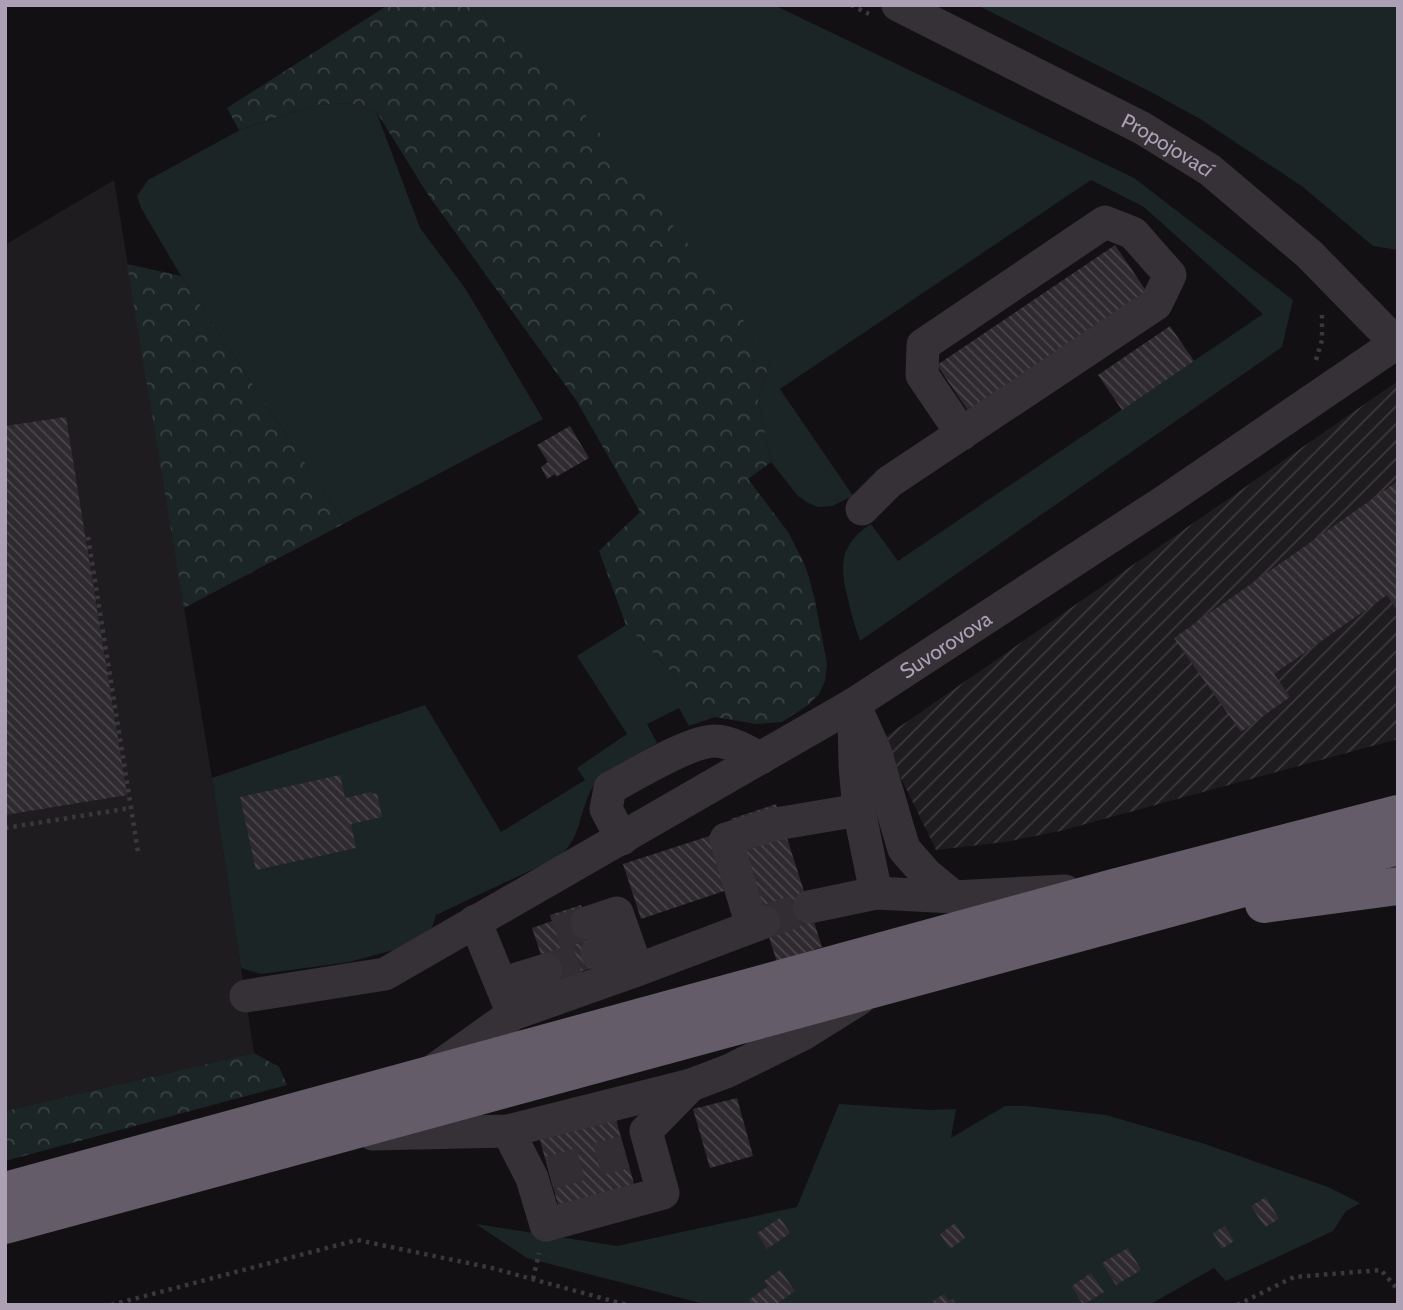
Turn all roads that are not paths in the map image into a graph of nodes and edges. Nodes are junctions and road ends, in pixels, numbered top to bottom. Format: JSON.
{"nodes":[{"id":1,"x":887,"y":11,"type":"edge"},
{"id":2,"x":1397,"y":342,"type":"edge"},
{"id":3,"x":962,"y":434,"type":"junction"},
{"id":4,"x":862,"y":509,"type":"dead end"},
{"id":5,"x":854,"y":704,"type":"junction"},
{"id":6,"x":761,"y":758,"type":"junction"},
{"id":7,"x":859,"y":810,"type":"junction"},
{"id":8,"x":1398,"y":814,"type":"edge"},
{"id":9,"x":622,"y":839,"type":"junction"},
{"id":10,"x":1398,"y":846,"type":"edge"},
{"id":11,"x":1398,"y":886,"type":"edge"},
{"id":12,"x":1113,"y":888,"type":"junction"},
{"id":13,"x":876,"y":893,"type":"junction"},
{"id":14,"x":954,"y":897,"type":"junction"},
{"id":15,"x":809,"y":907,"type":"tunnel mouth"},
{"id":16,"x":475,"y":921,"type":"junction"},
{"id":17,"x":1105,"y":925,"type":"junction"},
{"id":18,"x":547,"y":970,"type":"tunnel mouth"},
{"id":19,"x":872,"y":990,"type":"junction"},
{"id":20,"x":246,"y":996,"type":"dead end"},
{"id":21,"x":507,"y":999,"type":"junction"},
{"id":22,"x":426,"y":1075,"type":"junction"},
{"id":23,"x":691,"y":1085,"type":"junction"},
{"id":24,"x":508,"y":1131,"type":"junction"},
{"id":25,"x":332,"y":1135,"type":"junction"},
{"id":26,"x":5,"y":1191,"type":"edge"},
{"id":27,"x":5,"y":1224,"type":"edge"}],
"edges":[{"from":1,"to":2,"type":"street","name":"Propojovací"},
{"from":2,"to":5,"type":"street","name":"Suvorovova"},
{"from":3,"to":3,"type":"street"},
{"from":3,"to":4,"type":"street"},
{"from":5,"to":6,"type":"street","name":"Suvorovova"},
{"from":5,"to":7,"type":"street"},
{"from":5,"to":14,"type":"street"},
{"from":6,"to":9,"type":"street","name":"Suvorovova"},
{"from":6,"to":9,"type":"street"},
{"from":7,"to":13,"type":"street"},
{"from":7,"to":21,"type":"street"},
{"from":8,"to":12,"type":"highway"},
{"from":9,"to":16,"type":"street","name":"Suvorovova"},
{"from":10,"to":17,"type":"highway"},
{"from":11,"to":17,"type":"highway"},
{"from":12,"to":14,"type":"street"},
{"from":12,"to":22,"type":"highway"},
{"from":13,"to":14,"type":"street"},
{"from":13,"to":15,"type":"street"},
{"from":16,"to":20,"type":"street","name":"Suvorovova"},
{"from":16,"to":21,"type":"street"},
{"from":17,"to":19,"type":"highway"},
{"from":18,"to":21,"type":"street"},
{"from":19,"to":23,"type":"street"},
{"from":19,"to":25,"type":"highway"},
{"from":21,"to":22,"type":"street"},
{"from":22,"to":26,"type":"highway"},
{"from":23,"to":24,"type":"street"},
{"from":23,"to":24,"type":"street"},
{"from":24,"to":25,"type":"street"},
{"from":25,"to":27,"type":"highway"}]}
